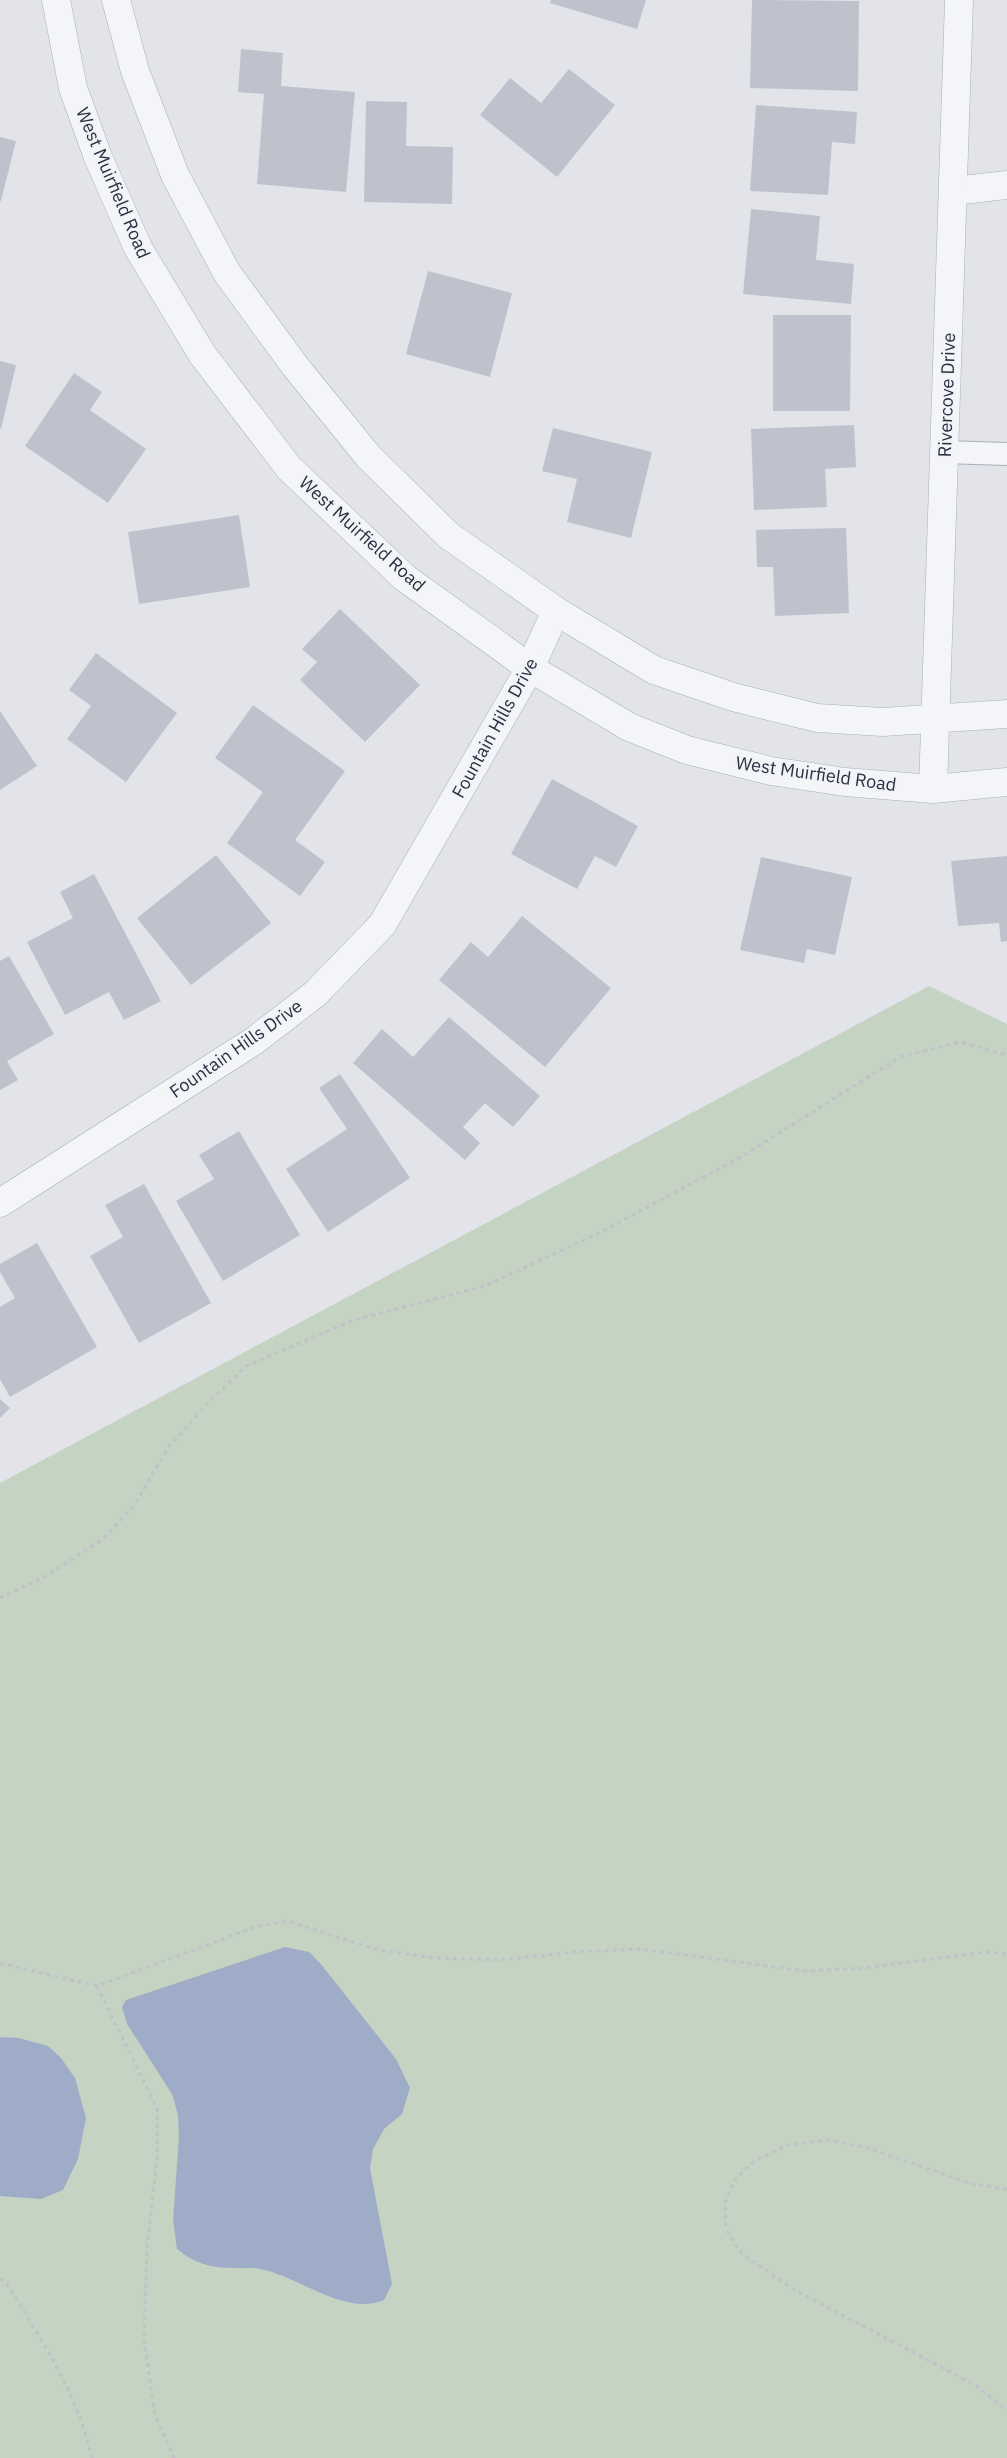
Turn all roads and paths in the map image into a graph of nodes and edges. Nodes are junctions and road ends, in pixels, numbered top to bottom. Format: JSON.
{"nodes":[{"id":1,"x":56,"y":0,"type":"edge"},
{"id":2,"x":116,"y":0,"type":"edge"},
{"id":3,"x":959,"y":0,"type":"edge"},
{"id":4,"x":1007,"y":185,"type":"edge"},
{"id":5,"x":954,"y":191,"type":"junction"},
{"id":6,"x":944,"y":452,"type":"junction"},
{"id":7,"x":1007,"y":454,"type":"edge"},
{"id":8,"x":556,"y":611,"type":"junction"},
{"id":9,"x":530,"y":668,"type":"junction"},
{"id":10,"x":1007,"y":714,"type":"edge"},
{"id":11,"x":934,"y":719,"type":"junction"},
{"id":12,"x":1007,"y":782,"type":"edge"},
{"id":13,"x":933,"y":789,"type":"junction"},
{"id":14,"x":1007,"y":1054,"type":"edge"},
{"id":15,"x":0,"y":1203,"type":"edge"},
{"id":16,"x":0,"y":1598,"type":"edge"},
{"id":17,"x":1007,"y":1954,"type":"edge"},
{"id":18,"x":0,"y":1963,"type":"edge"},
{"id":19,"x":96,"y":1986,"type":"junction"},
{"id":20,"x":1007,"y":2189,"type":"edge"},
{"id":21,"x":0,"y":2279,"type":"edge"},
{"id":22,"x":1007,"y":2411,"type":"edge"},
{"id":23,"x":92,"y":2458,"type":"edge"},
{"id":24,"x":174,"y":2458,"type":"edge"}],
"edges":[{"from":1,"to":9,"type":"street","name":"West Muirfield Road"},
{"from":2,"to":8,"type":"street"},
{"from":3,"to":5,"type":"street","name":"Rivercove Drive"},
{"from":4,"to":5,"type":"street"},
{"from":5,"to":6,"type":"street","name":"Rivercove Drive"},
{"from":6,"to":7,"type":"lane"},
{"from":6,"to":11,"type":"street","name":"Rivercove Drive"},
{"from":8,"to":9,"type":"street","name":"Fountain Hills Drive"},
{"from":8,"to":11,"type":"street"},
{"from":9,"to":13,"type":"street","name":"West Muirfield Road"},
{"from":9,"to":15,"type":"street","name":"Fountain Hills Drive"},
{"from":10,"to":11,"type":"street"},
{"from":11,"to":13,"type":"street","name":"Rivercove Drive"},
{"from":12,"to":13,"type":"street","name":"West Muirfield Road"},
{"from":14,"to":16,"type":"path"},
{"from":17,"to":19,"type":"path"},
{"from":18,"to":19,"type":"path"},
{"from":19,"to":24,"type":"path"},
{"from":20,"to":22,"type":"path"},
{"from":21,"to":23,"type":"path"}]}
